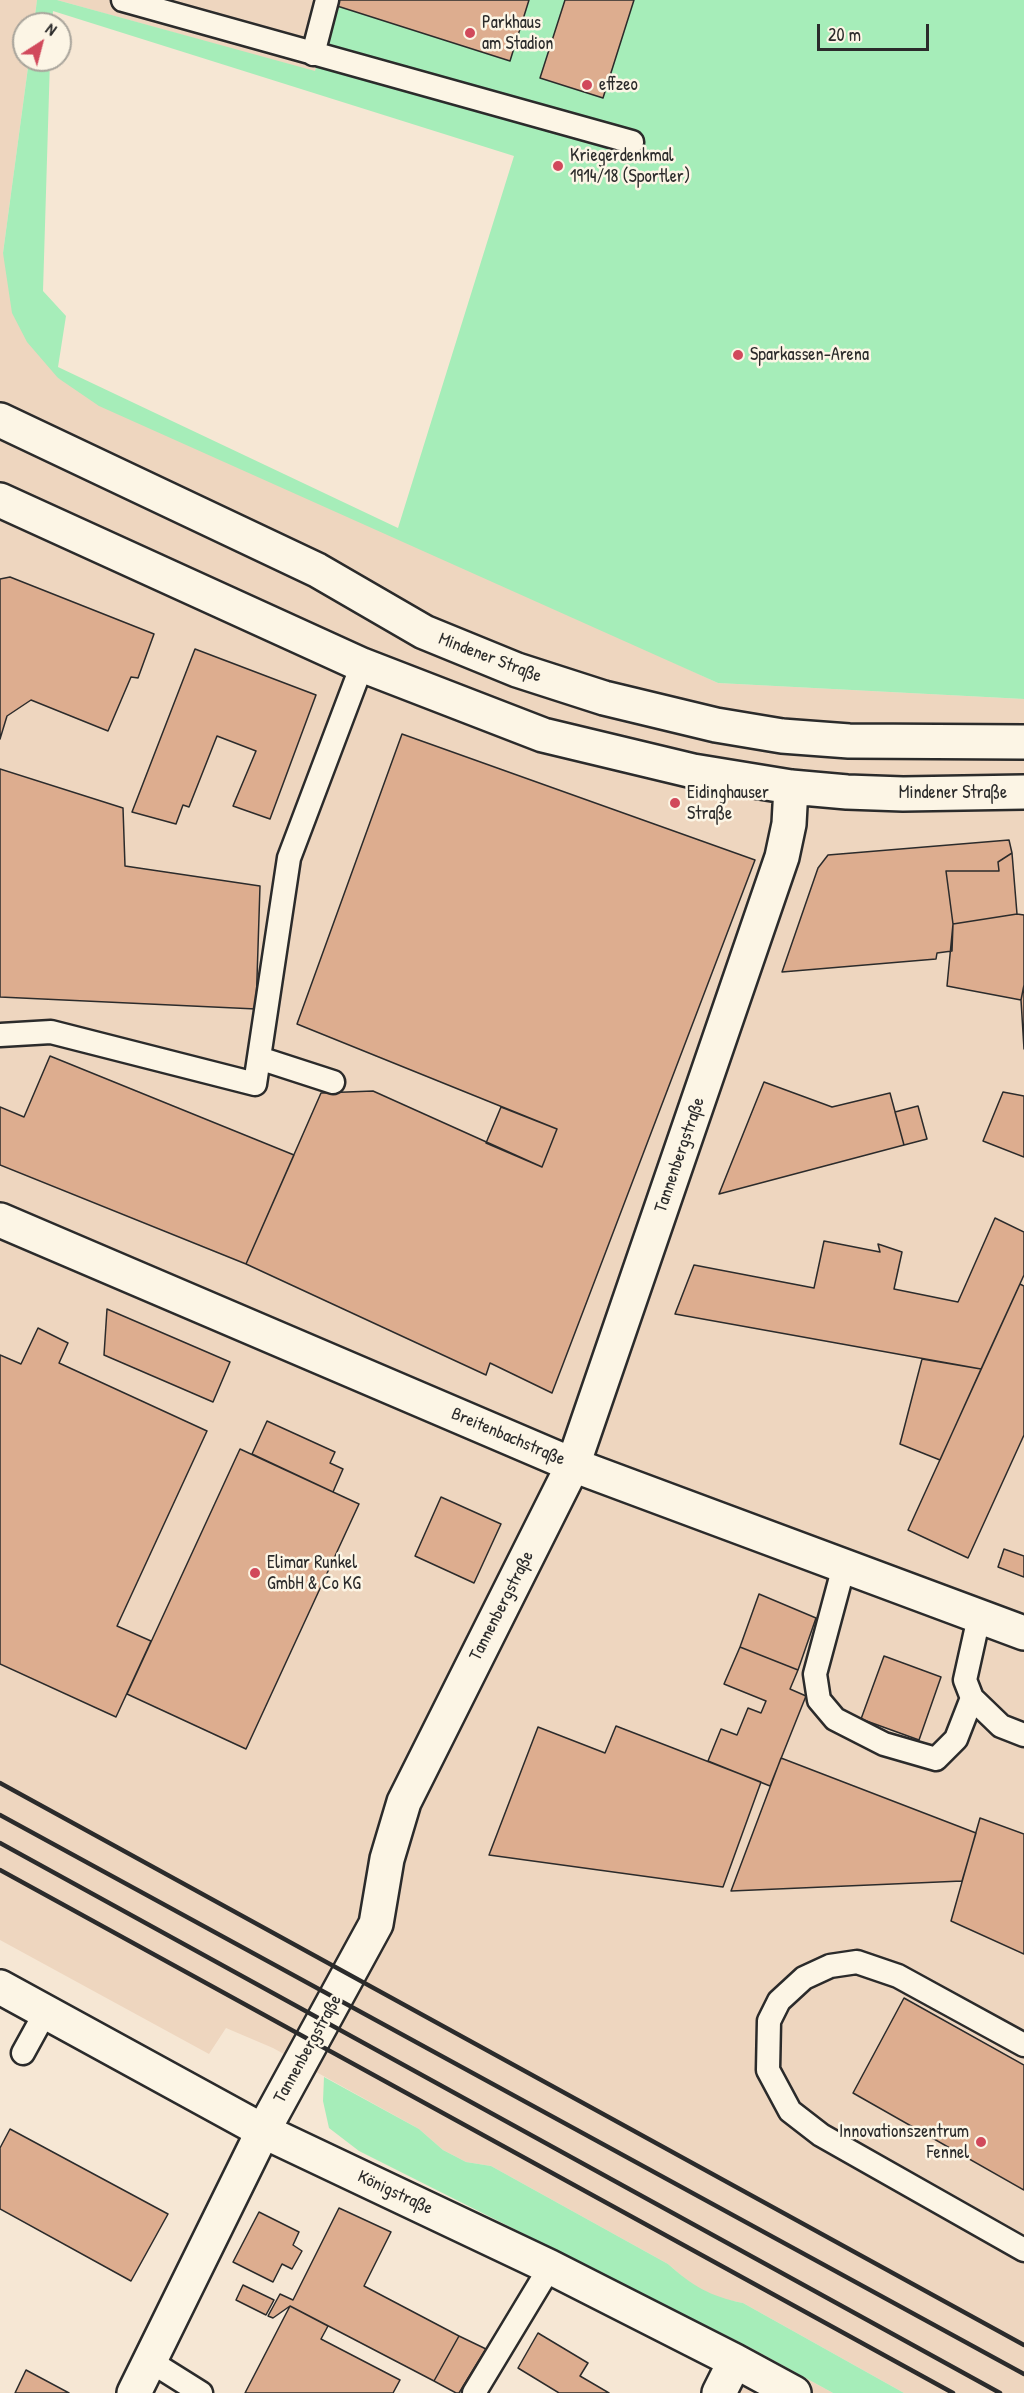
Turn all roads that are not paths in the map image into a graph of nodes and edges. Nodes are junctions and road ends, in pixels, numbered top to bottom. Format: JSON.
{"nodes":[{"id":1,"x":123,"y":0,"type":"edge"},
{"id":2,"x":327,"y":0,"type":"edge"},
{"id":3,"x":313,"y":54,"type":"junction"},
{"id":4,"x":632,"y":142,"type":"dead end"},
{"id":5,"x":0,"y":420,"type":"edge"},
{"id":6,"x":0,"y":500,"type":"edge"},
{"id":7,"x":362,"y":665,"type":"junction"},
{"id":8,"x":1024,"y":742,"type":"edge"},
{"id":9,"x":791,"y":787,"type":"junction"},
{"id":10,"x":1024,"y":792,"type":"edge"},
{"id":11,"x":0,"y":1035,"type":"edge"},
{"id":12,"x":259,"y":1058,"type":"junction"},
{"id":13,"x":333,"y":1082,"type":"dead end"},
{"id":14,"x":0,"y":1220,"type":"edge"},
{"id":15,"x":573,"y":1465,"type":"junction"},
{"id":16,"x":844,"y":1566,"type":"junction"},
{"id":17,"x":979,"y":1617,"type":"junction"},
{"id":18,"x":1024,"y":1633,"type":"edge"},
{"id":19,"x":972,"y":1698,"type":"junction"},
{"id":20,"x":1024,"y":1735,"type":"edge"},
{"id":21,"x":0,"y":1987,"type":"edge"},
{"id":22,"x":45,"y":2013,"type":"junction"},
{"id":23,"x":1024,"y":2045,"type":"edge"},
{"id":24,"x":23,"y":2053,"type":"dead end"},
{"id":25,"x":263,"y":2131,"type":"junction"},
{"id":26,"x":1024,"y":2250,"type":"edge"},
{"id":27,"x":550,"y":2266,"type":"junction"},
{"id":28,"x":150,"y":2361,"type":"junction"},
{"id":29,"x":735,"y":2361,"type":"junction"},
{"id":30,"x":134,"y":2393,"type":"edge"},
{"id":31,"x":201,"y":2393,"type":"edge"},
{"id":32,"x":474,"y":2393,"type":"edge"},
{"id":33,"x":718,"y":2393,"type":"edge"},
{"id":34,"x":794,"y":2393,"type":"edge"}],
"edges":[{"from":1,"to":3,"type":"lane"},
{"from":2,"to":3,"type":"lane"},
{"from":3,"to":4,"type":"lane"},
{"from":5,"to":8,"type":"street","name":"Mindener Straße"},
{"from":6,"to":7,"type":"street","name":"Mindener Straße"},
{"from":7,"to":9,"type":"street","name":"Mindener Straße"},
{"from":7,"to":12,"type":"lane"},
{"from":9,"to":10,"type":"street","name":"Mindener Straße"},
{"from":9,"to":15,"type":"street","name":"Tannenbergstraße"},
{"from":11,"to":12,"type":"lane"},
{"from":12,"to":13,"type":"lane"},
{"from":14,"to":15,"type":"street","name":"Breitenbachstraße"},
{"from":15,"to":16,"type":"street","name":"Breitenbachstraße"},
{"from":15,"to":25,"type":"street","name":"Tannenbergstraße"},
{"from":16,"to":17,"type":"street","name":"Breitenbachstraße"},
{"from":16,"to":19,"type":"lane"},
{"from":17,"to":18,"type":"street","name":"Breitenbachstraße"},
{"from":17,"to":19,"type":"lane"},
{"from":19,"to":20,"type":"lane"},
{"from":21,"to":22,"type":"street","name":"Königstraße"},
{"from":22,"to":24,"type":"lane"},
{"from":22,"to":25,"type":"street","name":"Königstraße"},
{"from":23,"to":26,"type":"lane"},
{"from":25,"to":27,"type":"street","name":"Königstraße"},
{"from":25,"to":28,"type":"street","name":"Tannenbergstraße"},
{"from":27,"to":29,"type":"street","name":"Königstraße"},
{"from":27,"to":32,"type":"lane"},
{"from":28,"to":30,"type":"street","name":"Tannenbergstraße"},
{"from":28,"to":31,"type":"lane"},
{"from":29,"to":33,"type":"street"},
{"from":29,"to":34,"type":"street","name":"Königstraße"}]}
